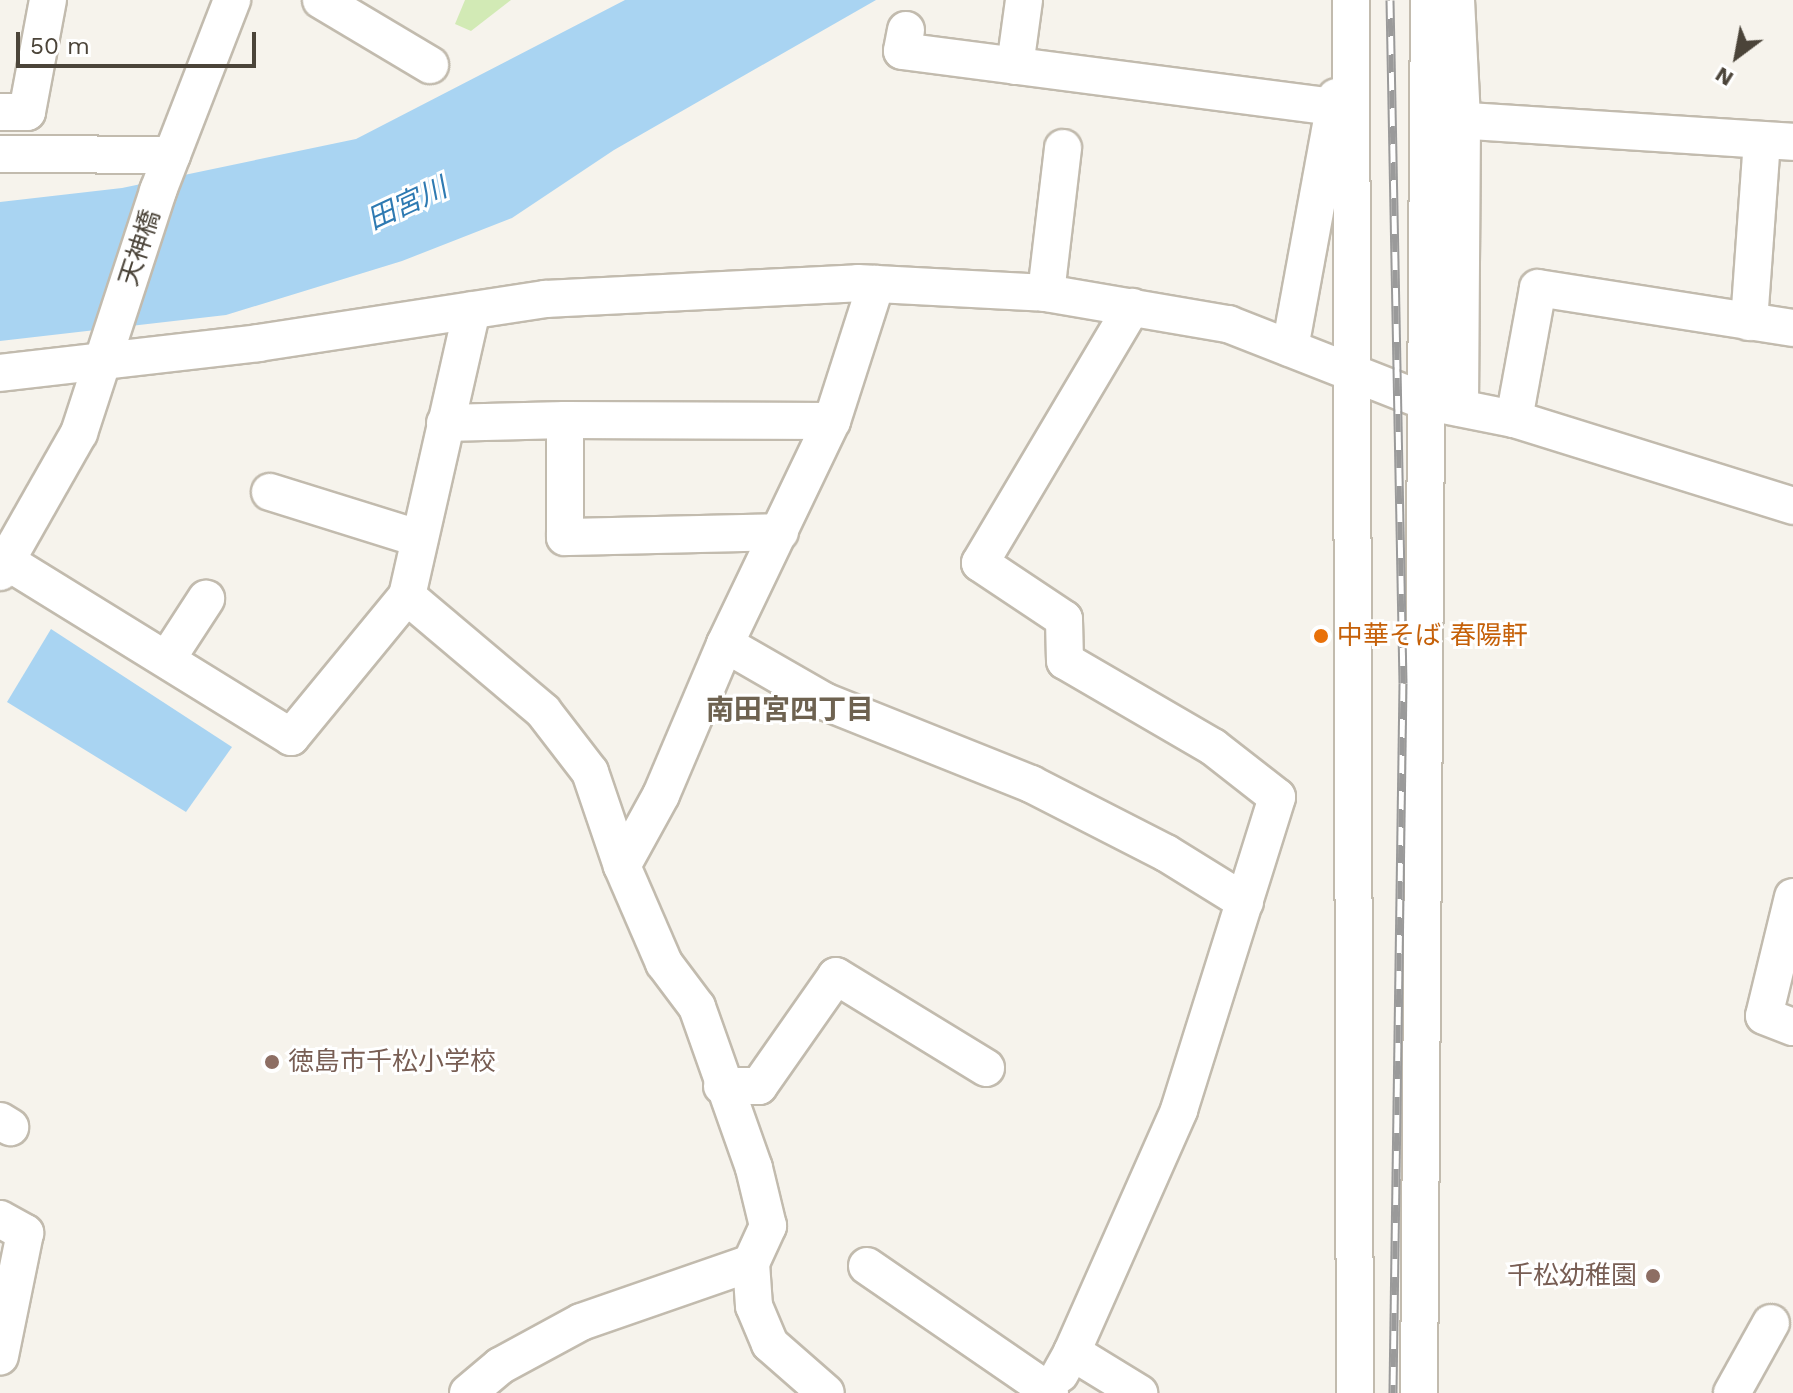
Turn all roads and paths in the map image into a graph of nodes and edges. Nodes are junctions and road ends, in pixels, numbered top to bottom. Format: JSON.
{"nodes":[{"id":1,"x":48,"y":0,"type":"edge"},
{"id":2,"x":232,"y":0,"type":"edge"},
{"id":3,"x":321,"y":0,"type":"edge"},
{"id":4,"x":1024,"y":0,"type":"edge"},
{"id":5,"x":1351,"y":0,"type":"edge"},
{"id":6,"x":1429,"y":0,"type":"edge"},
{"id":7,"x":1456,"y":0,"type":"edge"},
{"id":8,"x":369,"y":13,"type":"edge"},
{"id":9,"x":906,"y":30,"type":"dead end"},
{"id":10,"x":1352,"y":56,"type":"junction"},
{"id":11,"x":430,"y":65,"type":"dead end"},
{"id":12,"x":1015,"y":66,"type":"junction"},
{"id":13,"x":1334,"y":107,"type":"junction"},
{"id":14,"x":0,"y":112,"type":"edge"},
{"id":15,"x":1446,"y":119,"type":"junction"},
{"id":16,"x":1777,"y":141,"type":"edge"},
{"id":17,"x":1063,"y":148,"type":"dead end"},
{"id":18,"x":0,"y":154,"type":"edge"},
{"id":19,"x":172,"y":155,"type":"junction"},
{"id":20,"x":876,"y":284,"type":"junction"},
{"id":21,"x":1046,"y":293,"type":"junction"},
{"id":22,"x":1132,"y":307,"type":"junction"},
{"id":23,"x":472,"y":310,"type":"junction"},
{"id":24,"x":1749,"y":322,"type":"junction"},
{"id":25,"x":1793,"y":328,"type":"edge"},
{"id":26,"x":1290,"y":348,"type":"junction"},
{"id":27,"x":107,"y":352,"type":"junction"},
{"id":28,"x":1352,"y":371,"type":"junction"},
{"id":29,"x":0,"y":373,"type":"edge"},
{"id":30,"x":1424,"y":401,"type":"junction"},
{"id":31,"x":1460,"y":408,"type":"junction"},
{"id":32,"x":1514,"y":419,"type":"junction"},
{"id":33,"x":565,"y":420,"type":"junction"},
{"id":34,"x":832,"y":421,"type":"junction"},
{"id":35,"x":445,"y":423,"type":"junction"},
{"id":36,"x":270,"y":492,"type":"dead end"},
{"id":37,"x":1793,"y":506,"type":"edge"},
{"id":38,"x":780,"y":532,"type":"junction"},
{"id":39,"x":418,"y":538,"type":"junction"},
{"id":40,"x":3,"y":567,"type":"edge"},
{"id":41,"x":407,"y":596,"type":"junction"},
{"id":42,"x":206,"y":599,"type":"dead end"},
{"id":43,"x":725,"y":644,"type":"junction"},
{"id":44,"x":167,"y":659,"type":"junction"},
{"id":45,"x":622,"y":866,"type":"junction"},
{"id":46,"x":1793,"y":897,"type":"edge"},
{"id":47,"x":1245,"y":902,"type":"junction"},
{"id":48,"x":1793,"y":1027,"type":"edge"},
{"id":49,"x":986,"y":1068,"type":"dead end"},
{"id":50,"x":722,"y":1086,"type":"junction"},
{"id":51,"x":0,"y":1219,"type":"edge"},
{"id":52,"x":751,"y":1263,"type":"junction"},
{"id":53,"x":867,"y":1266,"type":"dead end"},
{"id":54,"x":1771,"y":1323,"type":"dead end"},
{"id":55,"x":1072,"y":1352,"type":"junction"},
{"id":56,"x":0,"y":1356,"type":"edge"},
{"id":57,"x":1050,"y":1392,"type":"edge"},
{"id":58,"x":468,"y":1393,"type":"edge"},
{"id":59,"x":826,"y":1393,"type":"edge"},
{"id":60,"x":1139,"y":1393,"type":"edge"},
{"id":61,"x":1355,"y":1393,"type":"edge"},
{"id":62,"x":1419,"y":1393,"type":"edge"},
{"id":63,"x":1732,"y":1393,"type":"edge"}],
"edges":[{"from":1,"to":14,"type":"street"},
{"from":2,"to":19,"type":"street","name":"天神橋"},
{"from":3,"to":8,"type":"street"},
{"from":4,"to":12,"type":"street"},
{"from":5,"to":10,"type":"street"},
{"from":6,"to":15,"type":"street"},
{"from":7,"to":15,"type":"street"},
{"from":8,"to":11,"type":"street"},
{"from":9,"to":12,"type":"street"},
{"from":10,"to":13,"type":"street"},
{"from":10,"to":28,"type":"street"},
{"from":12,"to":13,"type":"street"},
{"from":13,"to":26,"type":"street"},
{"from":15,"to":16,"type":"street"},
{"from":15,"to":30,"type":"street"},
{"from":15,"to":31,"type":"street"},
{"from":16,"to":24,"type":"street"},
{"from":17,"to":21,"type":"street"},
{"from":18,"to":19,"type":"street"},
{"from":19,"to":27,"type":"street","name":"天神橋"},
{"from":20,"to":21,"type":"street"},
{"from":20,"to":23,"type":"street"},
{"from":20,"to":34,"type":"street"},
{"from":21,"to":22,"type":"street"},
{"from":22,"to":26,"type":"street"},
{"from":22,"to":47,"type":"street"},
{"from":23,"to":27,"type":"street"},
{"from":23,"to":35,"type":"street"},
{"from":24,"to":25,"type":"street"},
{"from":24,"to":32,"type":"street"},
{"from":26,"to":28,"type":"street"},
{"from":27,"to":29,"type":"street"},
{"from":27,"to":40,"type":"street","name":"天神橋"},
{"from":28,"to":30,"type":"street"},
{"from":28,"to":61,"type":"street"},
{"from":30,"to":31,"type":"street"},
{"from":30,"to":62,"type":"street"},
{"from":31,"to":32,"type":"street"},
{"from":32,"to":37,"type":"street"},
{"from":33,"to":34,"type":"street"},
{"from":33,"to":35,"type":"street"},
{"from":33,"to":38,"type":"street"},
{"from":34,"to":38,"type":"street"},
{"from":35,"to":39,"type":"street"},
{"from":36,"to":39,"type":"street"},
{"from":38,"to":43,"type":"street"},
{"from":39,"to":41,"type":"street"},
{"from":40,"to":44,"type":"street"},
{"from":41,"to":44,"type":"street"},
{"from":41,"to":45,"type":"street"},
{"from":42,"to":44,"type":"street"},
{"from":43,"to":45,"type":"street"},
{"from":43,"to":47,"type":"street"},
{"from":45,"to":50,"type":"street"},
{"from":46,"to":48,"type":"street"},
{"from":47,"to":55,"type":"street"},
{"from":49,"to":50,"type":"street"},
{"from":50,"to":52,"type":"street"},
{"from":51,"to":56,"type":"street"},
{"from":52,"to":58,"type":"street"},
{"from":52,"to":59,"type":"street"},
{"from":53,"to":57,"type":"street"},
{"from":54,"to":63,"type":"street"},
{"from":55,"to":57,"type":"street"},
{"from":55,"to":60,"type":"street"}]}
